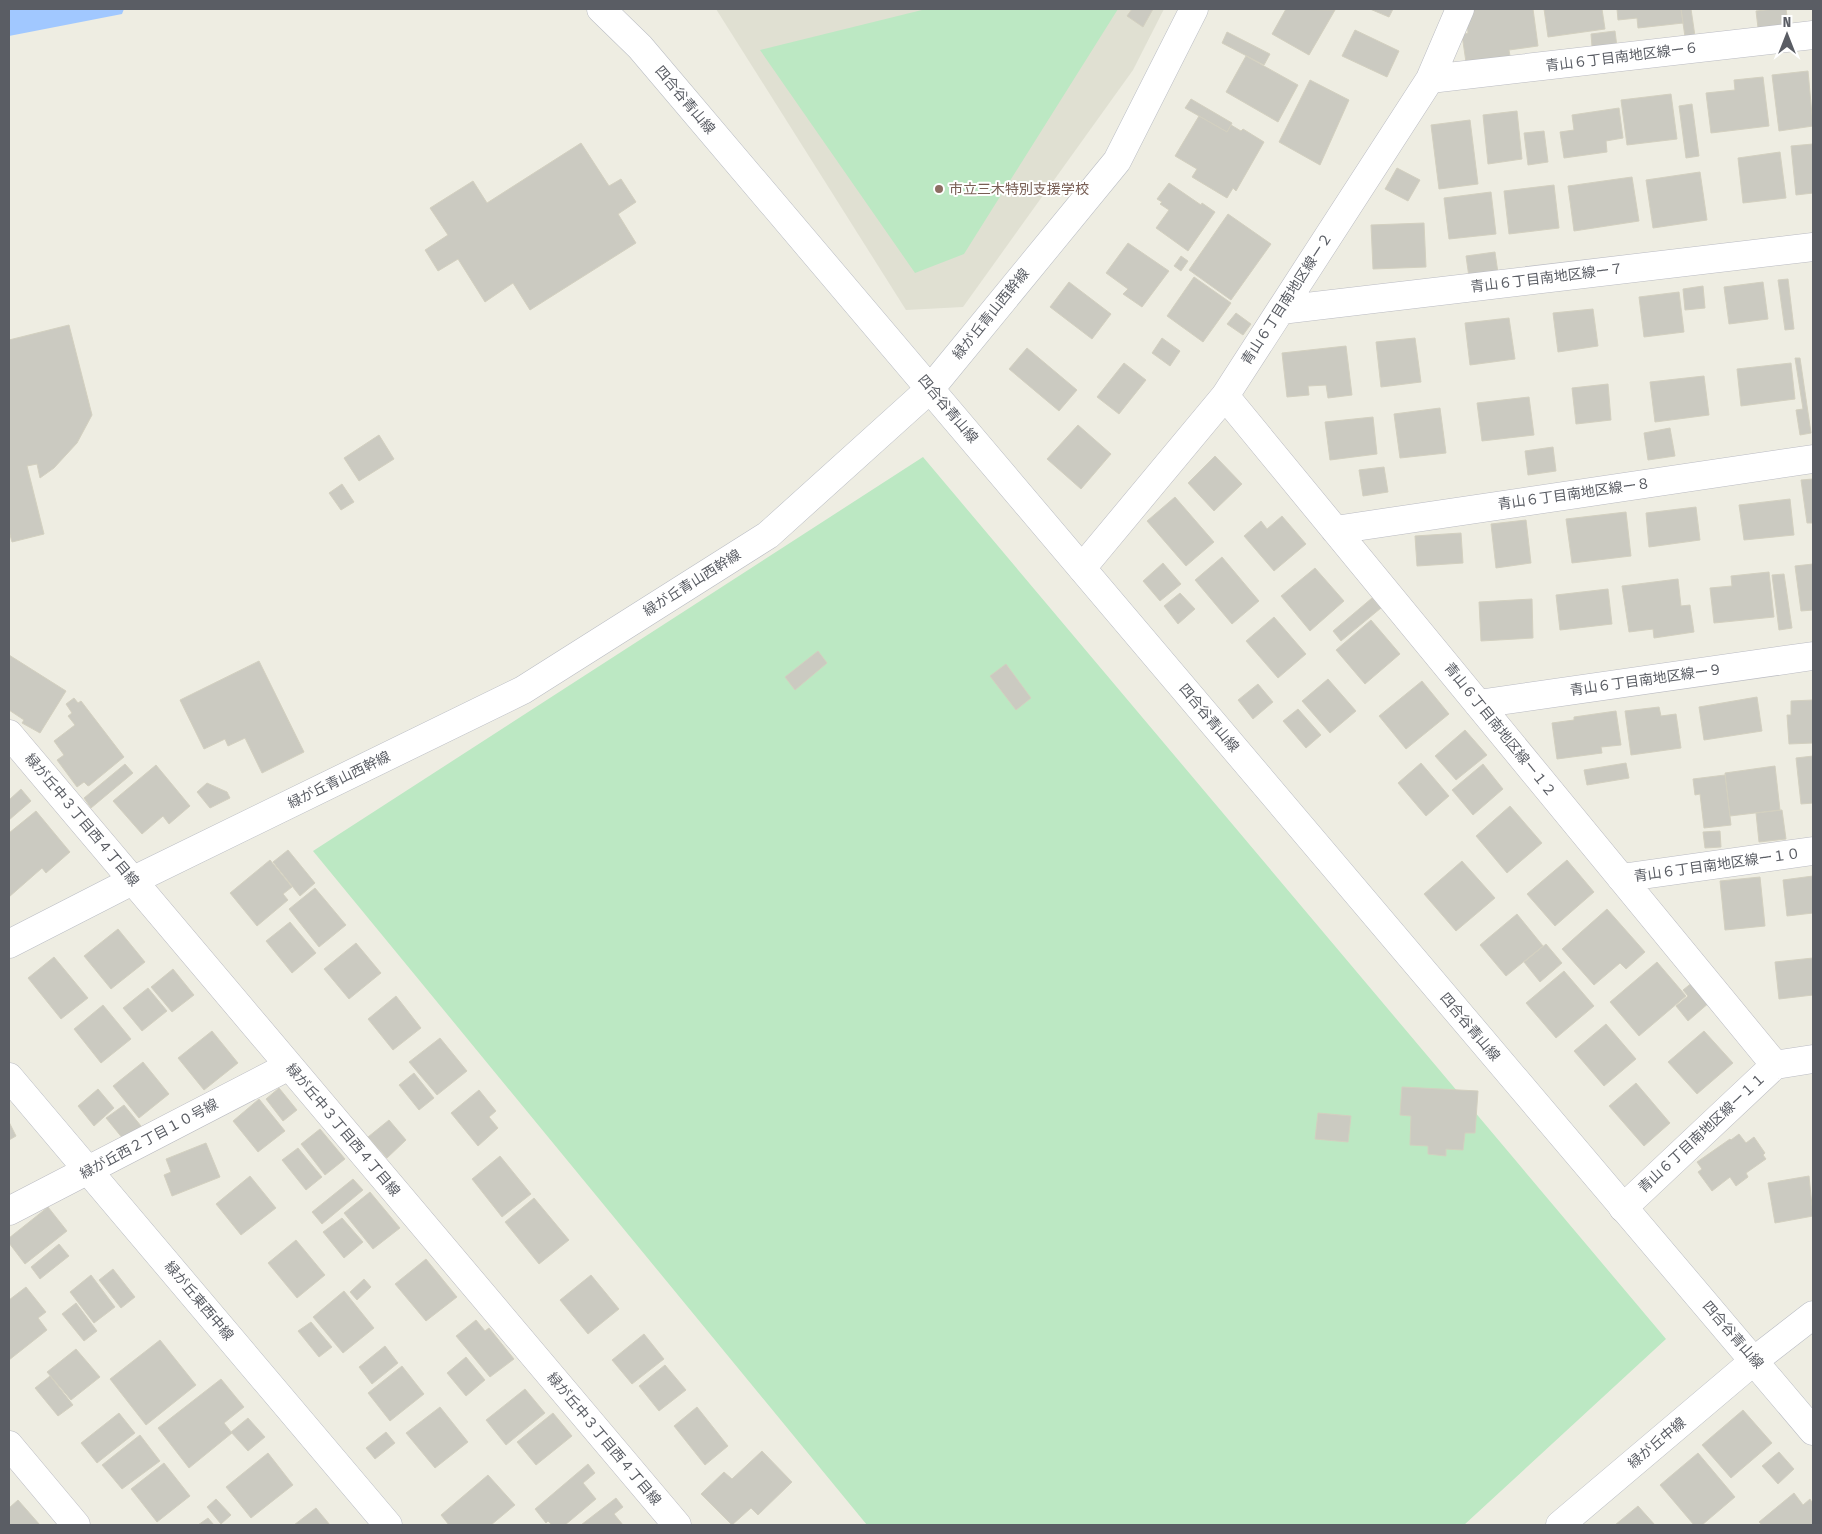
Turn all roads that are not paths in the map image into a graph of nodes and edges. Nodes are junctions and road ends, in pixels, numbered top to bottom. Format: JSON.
{"nodes":[{"id":1,"x":601,"y":9,"type":"edge"},
{"id":2,"x":1194,"y":9,"type":"edge"},
{"id":3,"x":1460,"y":9,"type":"edge"},
{"id":4,"x":1813,"y":35,"type":"edge"},
{"id":5,"x":1430,"y":79,"type":"junction"},
{"id":6,"x":1813,"y":247,"type":"edge"},
{"id":7,"x":1280,"y":310,"type":"junction"},
{"id":8,"x":931,"y":388,"type":"junction"},
{"id":9,"x":1225,"y":396,"type":"junction"},
{"id":10,"x":1813,"y":459,"type":"edge"},
{"id":11,"x":1334,"y":530,"type":"junction"},
{"id":12,"x":1082,"y":568,"type":"junction"},
{"id":13,"x":1813,"y":656,"type":"edge"},
{"id":14,"x":1478,"y":704,"type":"junction"},
{"id":15,"x":9,"y":734,"type":"edge"},
{"id":16,"x":1813,"y":851,"type":"edge"},
{"id":17,"x":1621,"y":878,"type":"junction"},
{"id":18,"x":134,"y":880,"type":"junction"},
{"id":19,"x":9,"y":944,"type":"edge"},
{"id":20,"x":1813,"y":1059,"type":"edge"},
{"id":21,"x":1774,"y":1065,"type":"junction"},
{"id":22,"x":289,"y":1066,"type":"junction"},
{"id":23,"x":9,"y":1077,"type":"edge"},
{"id":24,"x":88,"y":1171,"type":"junction"},
{"id":25,"x":1623,"y":1208,"type":"junction"},
{"id":26,"x":9,"y":1212,"type":"edge"},
{"id":27,"x":1813,"y":1315,"type":"edge"},
{"id":28,"x":1755,"y":1360,"type":"junction"},
{"id":29,"x":1813,"y":1431,"type":"edge"},
{"id":30,"x":9,"y":1446,"type":"edge"},
{"id":31,"x":76,"y":1525,"type":"edge"},
{"id":32,"x":388,"y":1525,"type":"edge"},
{"id":33,"x":677,"y":1525,"type":"edge"},
{"id":34,"x":1560,"y":1525,"type":"edge"}],
"edges":[{"from":1,"to":8,"type":"street","name":"四合谷青山線"},
{"from":2,"to":8,"type":"street","name":"緑が丘青山西幹線"},
{"from":3,"to":5,"type":"street","name":"青山６丁目南地区線ー２"},
{"from":4,"to":5,"type":"street","name":"青山６丁目南地区線ー６"},
{"from":5,"to":7,"type":"street","name":"青山６丁目南地区線ー２"},
{"from":6,"to":7,"type":"street","name":"青山６丁目南地区線ー７"},
{"from":7,"to":9,"type":"street","name":"青山６丁目南地区線ー２"},
{"from":8,"to":12,"type":"street","name":"四合谷青山線"},
{"from":8,"to":18,"type":"street","name":"緑が丘青山西幹線"},
{"from":9,"to":11,"type":"street","name":"青山６丁目南地区線ー１２"},
{"from":9,"to":12,"type":"street","name":"青山６丁目南地区線ー２"},
{"from":10,"to":11,"type":"street","name":"青山６丁目南地区線ー８"},
{"from":11,"to":14,"type":"street","name":"青山６丁目南地区線ー１２"},
{"from":12,"to":25,"type":"street","name":"四合谷青山線"},
{"from":13,"to":14,"type":"street","name":"青山６丁目南地区線ー９"},
{"from":14,"to":17,"type":"street","name":"青山６丁目南地区線ー１２"},
{"from":15,"to":18,"type":"street","name":"緑が丘中３丁目西４丁目線"},
{"from":16,"to":17,"type":"street","name":"青山６丁目南地区線ー１０"},
{"from":17,"to":21,"type":"street","name":"青山６丁目南地区線ー１２"},
{"from":18,"to":19,"type":"street","name":"緑が丘青山西幹線"},
{"from":18,"to":22,"type":"street","name":"緑が丘中３丁目西４丁目線"},
{"from":20,"to":21,"type":"street","name":"青山６丁目南地区線ー１１"},
{"from":21,"to":25,"type":"street","name":"青山６丁目南地区線ー１１"},
{"from":22,"to":24,"type":"street","name":"緑が丘西２丁目１０号線"},
{"from":22,"to":33,"type":"street","name":"緑が丘中３丁目西４丁目線"},
{"from":23,"to":24,"type":"street","name":"緑が丘東西中線"},
{"from":24,"to":26,"type":"street","name":"緑が丘西２丁目１０号線"},
{"from":24,"to":32,"type":"street","name":"緑が丘東西中線"},
{"from":25,"to":28,"type":"street","name":"四合谷青山線"},
{"from":27,"to":28,"type":"street","name":"緑が丘中線"},
{"from":28,"to":29,"type":"street","name":"四合谷青山線"},
{"from":28,"to":34,"type":"street","name":"緑が丘中線"},
{"from":30,"to":31,"type":"street"}]}
